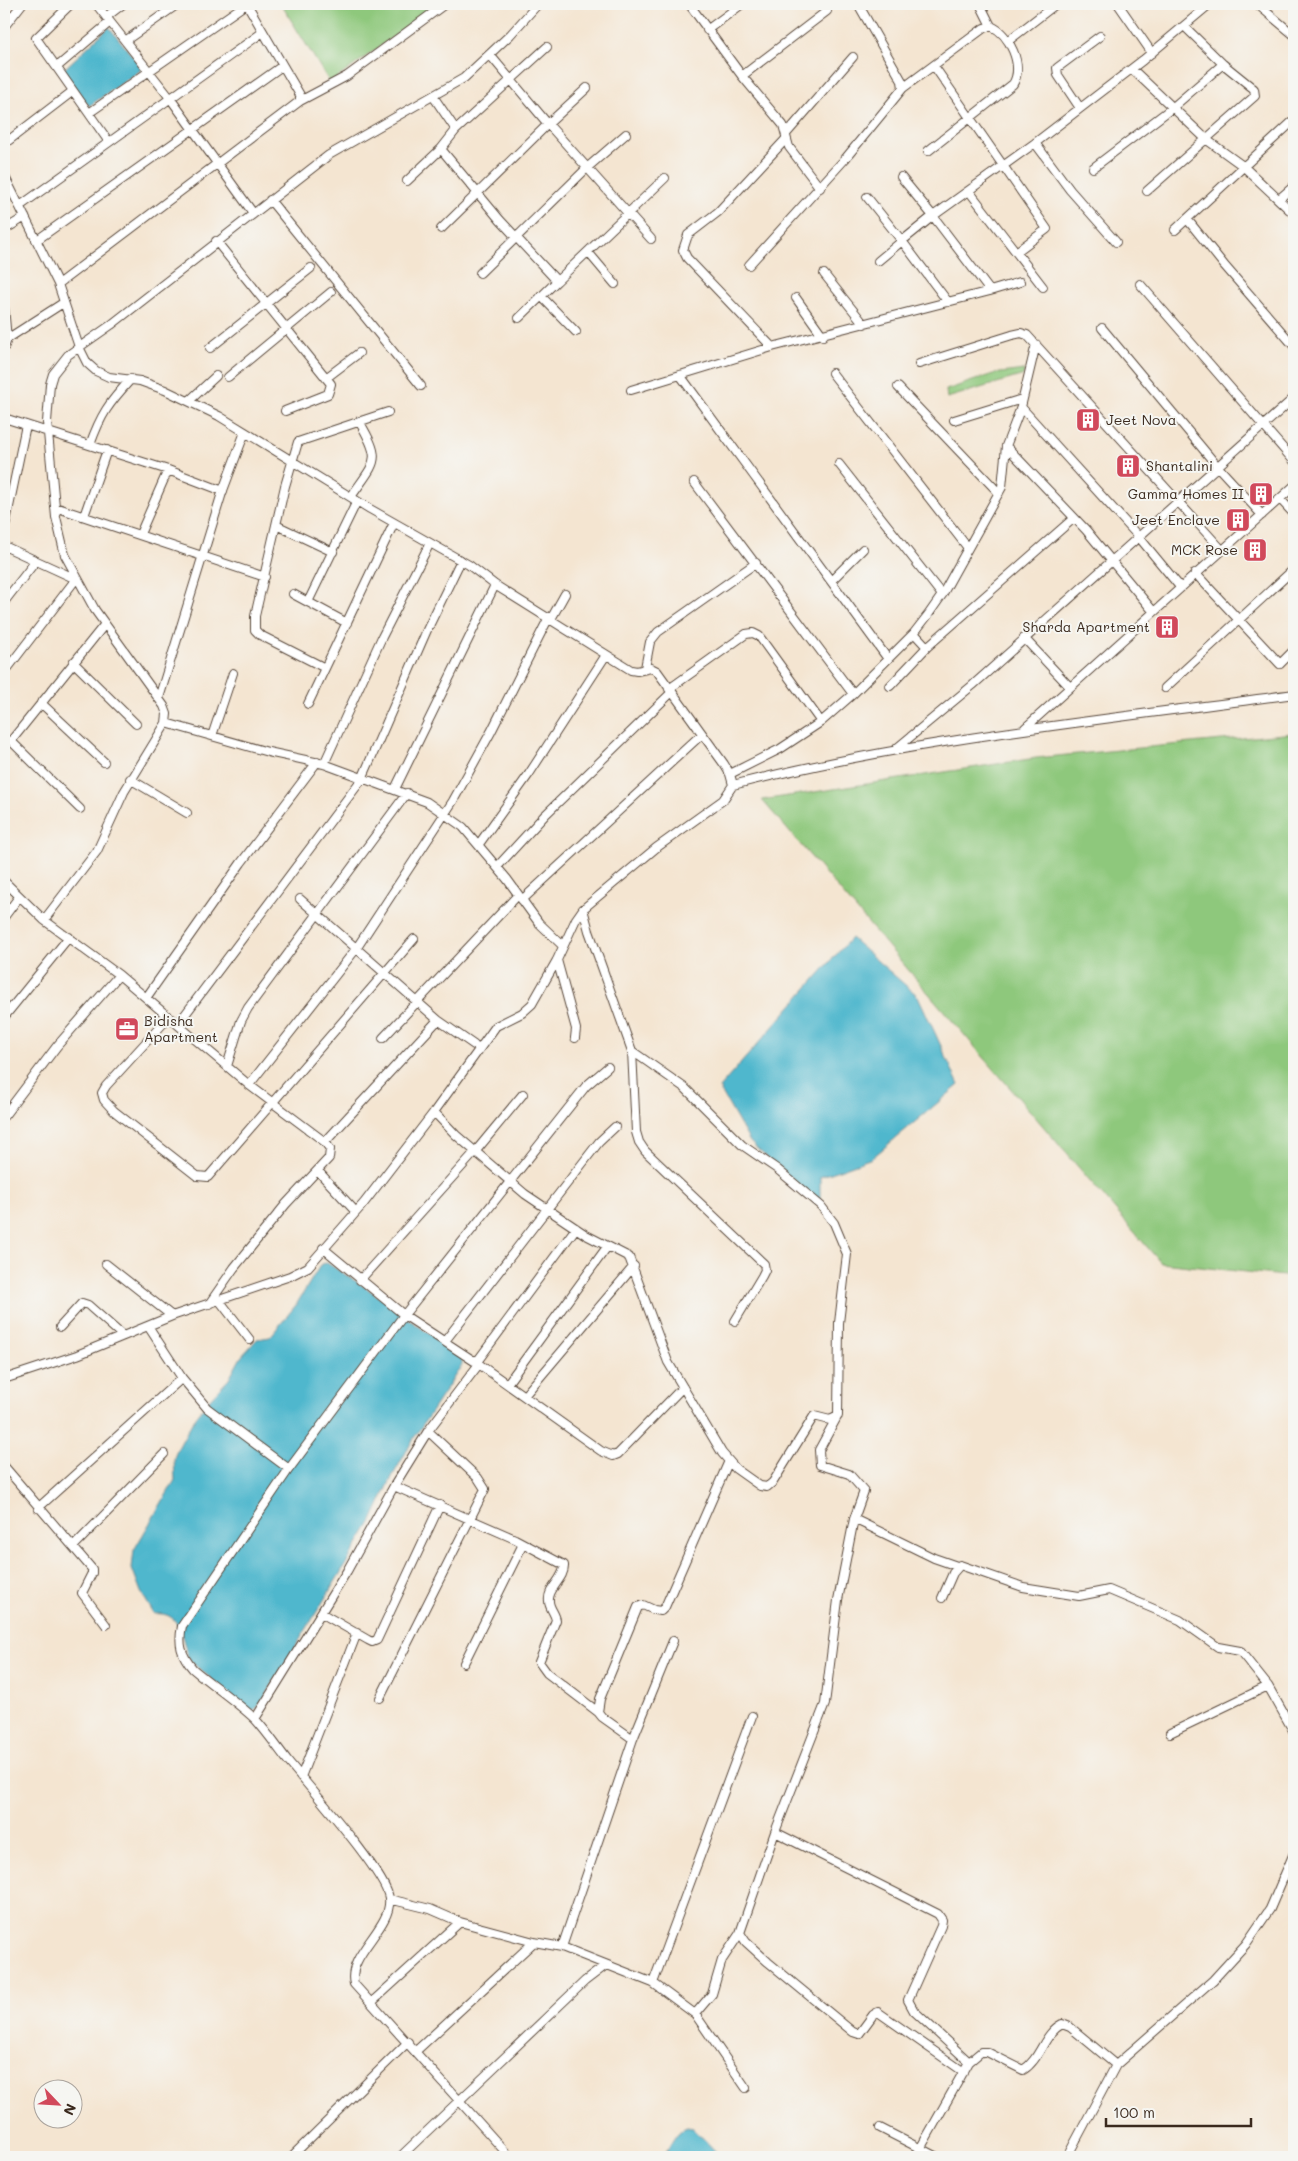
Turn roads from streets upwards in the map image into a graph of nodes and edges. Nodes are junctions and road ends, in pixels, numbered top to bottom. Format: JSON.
{"nodes":[{"id":1,"x":22,"y":4,"type":"edge"},
{"id":2,"x":71,"y":4,"type":"edge"},
{"id":3,"x":96,"y":4,"type":"edge"},
{"id":4,"x":123,"y":4,"type":"edge"},
{"id":5,"x":178,"y":4,"type":"edge"},
{"id":6,"x":247,"y":4,"type":"edge"},
{"id":7,"x":445,"y":4,"type":"edge"},
{"id":8,"x":538,"y":4,"type":"edge"},
{"id":9,"x":688,"y":4,"type":"edge"},
{"id":10,"x":742,"y":4,"type":"edge"},
{"id":11,"x":858,"y":4,"type":"edge"},
{"id":12,"x":980,"y":4,"type":"edge"},
{"id":13,"x":1056,"y":4,"type":"edge"},
{"id":14,"x":1118,"y":4,"type":"edge"},
{"id":15,"x":1210,"y":4,"type":"edge"},
{"id":16,"x":1257,"y":4,"type":"edge"},
{"id":17,"x":827,"y":11,"type":"dead end"},
{"id":18,"x":108,"y":20,"type":"junction"},
{"id":19,"x":991,"y":26,"type":"junction"},
{"id":20,"x":1184,"y":26,"type":"junction"},
{"id":21,"x":4,"y":27,"type":"edge"},
{"id":22,"x":707,"y":30,"type":"junction"},
{"id":23,"x":263,"y":32,"type":"junction"},
{"id":24,"x":1294,"y":35,"type":"edge"},
{"id":25,"x":1100,"y":36,"type":"dead end"},
{"id":26,"x":1008,"y":40,"type":"junction"},
{"id":27,"x":125,"y":41,"type":"junction"},
{"id":28,"x":547,"y":47,"type":"dead end"},
{"id":29,"x":1152,"y":53,"type":"junction"},
{"id":30,"x":490,"y":55,"type":"junction"},
{"id":31,"x":853,"y":57,"type":"dead end"},
{"id":32,"x":1223,"y":64,"type":"junction"},
{"id":33,"x":282,"y":66,"type":"junction"},
{"id":34,"x":934,"y":66,"type":"junction"},
{"id":35,"x":57,"y":67,"type":"junction"},
{"id":36,"x":1132,"y":69,"type":"junction"},
{"id":37,"x":148,"y":70,"type":"junction"},
{"id":38,"x":742,"y":76,"type":"junction"},
{"id":39,"x":512,"y":80,"type":"junction"},
{"id":40,"x":587,"y":88,"type":"dead end"},
{"id":41,"x":903,"y":88,"type":"junction"},
{"id":42,"x":73,"y":91,"type":"junction"},
{"id":43,"x":433,"y":96,"type":"junction"},
{"id":44,"x":170,"y":98,"type":"junction"},
{"id":45,"x":300,"y":101,"type":"junction"},
{"id":46,"x":1080,"y":108,"type":"junction"},
{"id":47,"x":1172,"y":108,"type":"junction"},
{"id":48,"x":89,"y":113,"type":"junction"},
{"id":49,"x":971,"y":119,"type":"junction"},
{"id":50,"x":1292,"y":122,"type":"dead end"},
{"id":51,"x":548,"y":124,"type":"junction"},
{"id":52,"x":193,"y":129,"type":"junction"},
{"id":53,"x":456,"y":130,"type":"junction"},
{"id":54,"x":626,"y":134,"type":"dead end"},
{"id":55,"x":786,"y":136,"type":"junction"},
{"id":56,"x":1207,"y":140,"type":"junction"},
{"id":57,"x":109,"y":142,"type":"junction"},
{"id":58,"x":1035,"y":143,"type":"junction"},
{"id":59,"x":4,"y":144,"type":"edge"},
{"id":60,"x":441,"y":149,"type":"junction"},
{"id":61,"x":928,"y":151,"type":"dead end"},
{"id":62,"x":217,"y":163,"type":"junction"},
{"id":63,"x":1004,"y":166,"type":"junction"},
{"id":64,"x":1243,"y":166,"type":"junction"},
{"id":65,"x":588,"y":167,"type":"junction"},
{"id":66,"x":1093,"y":168,"type":"dead end"},
{"id":67,"x":4,"y":175,"type":"edge"},
{"id":68,"x":901,"y":177,"type":"dead end"},
{"id":69,"x":665,"y":178,"type":"dead end"},
{"id":70,"x":407,"y":181,"type":"dead end"},
{"id":71,"x":1294,"y":186,"type":"edge"},
{"id":72,"x":820,"y":188,"type":"junction"},
{"id":73,"x":969,"y":191,"type":"junction"},
{"id":74,"x":1146,"y":191,"type":"dead end"},
{"id":75,"x":478,"y":194,"type":"junction"},
{"id":76,"x":867,"y":197,"type":"dead end"},
{"id":77,"x":1279,"y":199,"type":"junction"},
{"id":78,"x":270,"y":200,"type":"junction"},
{"id":79,"x":20,"y":206,"type":"junction"},
{"id":80,"x":254,"y":213,"type":"junction"},
{"id":81,"x":629,"y":213,"type":"junction"},
{"id":82,"x":1294,"y":214,"type":"edge"},
{"id":83,"x":933,"y":216,"type":"junction"},
{"id":84,"x":25,"y":217,"type":"junction"},
{"id":85,"x":1187,"y":219,"type":"junction"},
{"id":86,"x":441,"y":229,"type":"dead end"},
{"id":87,"x":4,"y":230,"type":"edge"},
{"id":88,"x":1175,"y":230,"type":"dead end"},
{"id":89,"x":516,"y":238,"type":"junction"},
{"id":90,"x":651,"y":239,"type":"dead end"},
{"id":91,"x":37,"y":240,"type":"junction"},
{"id":92,"x":216,"y":241,"type":"junction"},
{"id":93,"x":902,"y":241,"type":"junction"},
{"id":94,"x":1116,"y":242,"type":"dead end"},
{"id":95,"x":588,"y":252,"type":"junction"},
{"id":96,"x":1016,"y":252,"type":"junction"},
{"id":97,"x":878,"y":262,"type":"dead end"},
{"id":98,"x":749,"y":266,"type":"dead end"},
{"id":99,"x":311,"y":268,"type":"dead end"},
{"id":100,"x":480,"y":273,"type":"dead end"},
{"id":101,"x":824,"y":274,"type":"dead end"},
{"id":102,"x":557,"y":281,"type":"junction"},
{"id":103,"x":1020,"y":282,"type":"dead end"},
{"id":104,"x":58,"y":284,"type":"junction"},
{"id":105,"x":615,"y":284,"type":"dead end"},
{"id":106,"x":1140,"y":284,"type":"dead end"},
{"id":107,"x":1043,"y":287,"type":"dead end"},
{"id":108,"x":990,"y":291,"type":"junction"},
{"id":109,"x":331,"y":292,"type":"dead end"},
{"id":110,"x":541,"y":296,"type":"junction"},
{"id":111,"x":796,"y":298,"type":"dead end"},
{"id":112,"x":948,"y":302,"type":"junction"},
{"id":113,"x":63,"y":303,"type":"junction"},
{"id":114,"x":266,"y":303,"type":"junction"},
{"id":115,"x":4,"y":307,"type":"edge"},
{"id":116,"x":519,"y":318,"type":"dead end"},
{"id":117,"x":864,"y":324,"type":"junction"},
{"id":118,"x":286,"y":328,"type":"junction"},
{"id":119,"x":1102,"y":328,"type":"dead end"},
{"id":120,"x":576,"y":332,"type":"dead end"},
{"id":121,"x":823,"y":336,"type":"junction"},
{"id":122,"x":7,"y":339,"type":"junction"},
{"id":123,"x":1036,"y":344,"type":"junction"},
{"id":124,"x":1294,"y":346,"type":"edge"},
{"id":125,"x":79,"y":347,"type":"junction"},
{"id":126,"x":772,"y":347,"type":"junction"},
{"id":127,"x":4,"y":348,"type":"edge"},
{"id":128,"x":210,"y":348,"type":"dead end"},
{"id":129,"x":358,"y":353,"type":"dead end"},
{"id":130,"x":919,"y":364,"type":"dead end"},
{"id":131,"x":832,"y":373,"type":"dead end"},
{"id":132,"x":680,"y":375,"type":"junction"},
{"id":133,"x":216,"y":376,"type":"dead end"},
{"id":134,"x":228,"y":377,"type":"dead end"},
{"id":135,"x":326,"y":378,"type":"junction"},
{"id":136,"x":131,"y":380,"type":"junction"},
{"id":137,"x":421,"y":386,"type":"dead end"},
{"id":138,"x":898,"y":387,"type":"dead end"},
{"id":139,"x":631,"y":390,"type":"dead end"},
{"id":140,"x":1294,"y":398,"type":"edge"},
{"id":141,"x":189,"y":401,"type":"junction"},
{"id":142,"x":1022,"y":403,"type":"junction"},
{"id":143,"x":285,"y":411,"type":"dead end"},
{"id":144,"x":388,"y":412,"type":"dead end"},
{"id":145,"x":4,"y":418,"type":"edge"},
{"id":146,"x":954,"y":420,"type":"dead end"},
{"id":147,"x":359,"y":421,"type":"junction"},
{"id":148,"x":26,"y":425,"type":"junction"},
{"id":149,"x":1264,"y":426,"type":"junction"},
{"id":150,"x":48,"y":432,"type":"junction"},
{"id":151,"x":245,"y":432,"type":"junction"},
{"id":152,"x":90,"y":445,"type":"junction"},
{"id":153,"x":1006,"y":446,"type":"junction"},
{"id":154,"x":107,"y":450,"type":"junction"},
{"id":155,"x":293,"y":460,"type":"junction"},
{"id":156,"x":1294,"y":461,"type":"edge"},
{"id":157,"x":839,"y":464,"type":"dead end"},
{"id":158,"x":1218,"y":467,"type":"junction"},
{"id":159,"x":168,"y":470,"type":"junction"},
{"id":160,"x":694,"y":482,"type":"dead end"},
{"id":161,"x":1294,"y":486,"type":"edge"},
{"id":162,"x":4,"y":488,"type":"edge"},
{"id":163,"x":12,"y":491,"type":"junction"},
{"id":164,"x":223,"y":491,"type":"junction"},
{"id":165,"x":999,"y":493,"type":"junction"},
{"id":166,"x":354,"y":499,"type":"junction"},
{"id":167,"x":1280,"y":499,"type":"junction"},
{"id":168,"x":1177,"y":503,"type":"junction"},
{"id":169,"x":55,"y":507,"type":"junction"},
{"id":170,"x":1294,"y":514,"type":"edge"},
{"id":171,"x":1262,"y":515,"type":"junction"},
{"id":172,"x":84,"y":516,"type":"junction"},
{"id":173,"x":1074,"y":518,"type":"junction"},
{"id":174,"x":394,"y":523,"type":"junction"},
{"id":175,"x":276,"y":525,"type":"junction"},
{"id":176,"x":4,"y":531,"type":"edge"},
{"id":177,"x":140,"y":534,"type":"junction"},
{"id":178,"x":1138,"y":536,"type":"junction"},
{"id":179,"x":430,"y":543,"type":"junction"},
{"id":180,"x":4,"y":546,"type":"edge"},
{"id":181,"x":968,"y":548,"type":"junction"},
{"id":182,"x":863,"y":549,"type":"dead end"},
{"id":183,"x":1222,"y":550,"type":"junction"},
{"id":184,"x":333,"y":552,"type":"junction"},
{"id":185,"x":203,"y":557,"type":"junction"},
{"id":186,"x":461,"y":560,"type":"junction"},
{"id":187,"x":1112,"y":560,"type":"junction"},
{"id":188,"x":35,"y":562,"type":"junction"},
{"id":189,"x":756,"y":563,"type":"junction"},
{"id":190,"x":1294,"y":569,"type":"edge"},
{"id":191,"x":1195,"y":573,"type":"junction"},
{"id":192,"x":265,"y":577,"type":"junction"},
{"id":193,"x":76,"y":579,"type":"junction"},
{"id":194,"x":831,"y":581,"type":"junction"},
{"id":195,"x":495,"y":584,"type":"junction"},
{"id":196,"x":1180,"y":587,"type":"junction"},
{"id":197,"x":293,"y":594,"type":"dead end"},
{"id":198,"x":565,"y":594,"type":"dead end"},
{"id":199,"x":942,"y":595,"type":"junction"},
{"id":200,"x":4,"y":602,"type":"edge"},
{"id":201,"x":308,"y":602,"type":"junction"},
{"id":202,"x":1153,"y":611,"type":"junction"},
{"id":203,"x":550,"y":618,"type":"junction"},
{"id":204,"x":1239,"y":620,"type":"junction"},
{"id":205,"x":347,"y":623,"type":"junction"},
{"id":206,"x":105,"y":624,"type":"junction"},
{"id":207,"x":914,"y":633,"type":"junction"},
{"id":208,"x":1024,"y":638,"type":"junction"},
{"id":209,"x":927,"y":647,"type":"junction"},
{"id":210,"x":1294,"y":650,"type":"edge"},
{"id":211,"x":606,"y":655,"type":"junction"},
{"id":212,"x":888,"y":658,"type":"junction"},
{"id":213,"x":73,"y":662,"type":"junction"},
{"id":214,"x":325,"y":668,"type":"junction"},
{"id":215,"x":644,"y":668,"type":"junction"},
{"id":216,"x":4,"y":673,"type":"edge"},
{"id":217,"x":233,"y":673,"type":"dead end"},
{"id":218,"x":890,"y":686,"type":"dead end"},
{"id":219,"x":1069,"y":686,"type":"junction"},
{"id":220,"x":1165,"y":688,"type":"dead end"},
{"id":221,"x":670,"y":691,"type":"junction"},
{"id":222,"x":853,"y":694,"type":"junction"},
{"id":223,"x":1294,"y":694,"type":"edge"},
{"id":224,"x":159,"y":698,"type":"junction"},
{"id":225,"x":41,"y":703,"type":"junction"},
{"id":226,"x":308,"y":704,"type":"dead end"},
{"id":227,"x":820,"y":722,"type":"junction"},
{"id":228,"x":136,"y":724,"type":"dead end"},
{"id":229,"x":166,"y":724,"type":"junction"},
{"id":230,"x":1025,"y":728,"type":"junction"},
{"id":231,"x":702,"y":734,"type":"junction"},
{"id":232,"x":212,"y":736,"type":"junction"},
{"id":233,"x":896,"y":750,"type":"junction"},
{"id":234,"x":104,"y":762,"type":"dead end"},
{"id":235,"x":321,"y":763,"type":"junction"},
{"id":236,"x":730,"y":774,"type":"junction"},
{"id":237,"x":130,"y":779,"type":"junction"},
{"id":238,"x":362,"y":779,"type":"junction"},
{"id":239,"x":733,"y":785,"type":"junction"},
{"id":240,"x":395,"y":789,"type":"junction"},
{"id":241,"x":406,"y":793,"type":"junction"},
{"id":242,"x":80,"y":809,"type":"dead end"},
{"id":243,"x":445,"y":812,"type":"junction"},
{"id":244,"x":187,"y":814,"type":"dead end"},
{"id":245,"x":479,"y":844,"type":"junction"},
{"id":246,"x":497,"y":867,"type":"junction"},
{"id":247,"x":4,"y":881,"type":"edge"},
{"id":248,"x":19,"y":897,"type":"junction"},
{"id":249,"x":520,"y":898,"type":"junction"},
{"id":250,"x":300,"y":900,"type":"dead end"},
{"id":251,"x":583,"y":909,"type":"junction"},
{"id":252,"x":318,"y":914,"type":"junction"},
{"id":253,"x":4,"y":917,"type":"edge"},
{"id":254,"x":44,"y":920,"type":"junction"},
{"id":255,"x":70,"y":937,"type":"junction"},
{"id":256,"x":414,"y":939,"type":"dead end"},
{"id":257,"x":563,"y":946,"type":"junction"},
{"id":258,"x":356,"y":949,"type":"junction"},
{"id":259,"x":557,"y":960,"type":"junction"},
{"id":260,"x":119,"y":975,"type":"junction"},
{"id":261,"x":384,"y":975,"type":"junction"},
{"id":262,"x":146,"y":998,"type":"junction"},
{"id":263,"x":417,"y":1003,"type":"junction"},
{"id":264,"x":4,"y":1017,"type":"edge"},
{"id":265,"x":169,"y":1017,"type":"junction"},
{"id":266,"x":438,"y":1020,"type":"junction"},
{"id":267,"x":178,"y":1024,"type":"junction"},
{"id":268,"x":383,"y":1038,"type":"dead end"},
{"id":269,"x":575,"y":1038,"type":"dead end"},
{"id":270,"x":474,"y":1045,"type":"dead end"},
{"id":271,"x":632,"y":1051,"type":"junction"},
{"id":272,"x":227,"y":1066,"type":"junction"},
{"id":273,"x":608,"y":1067,"type":"dead end"},
{"id":274,"x":249,"y":1085,"type":"junction"},
{"id":275,"x":523,"y":1094,"type":"dead end"},
{"id":276,"x":270,"y":1102,"type":"junction"},
{"id":277,"x":434,"y":1112,"type":"junction"},
{"id":278,"x":4,"y":1116,"type":"edge"},
{"id":279,"x":615,"y":1127,"type":"dead end"},
{"id":280,"x":325,"y":1142,"type":"junction"},
{"id":281,"x":475,"y":1152,"type":"junction"},
{"id":282,"x":318,"y":1171,"type":"junction"},
{"id":283,"x":510,"y":1182,"type":"junction"},
{"id":284,"x":546,"y":1208,"type":"junction"},
{"id":285,"x":356,"y":1212,"type":"junction"},
{"id":286,"x":576,"y":1228,"type":"junction"},
{"id":287,"x":607,"y":1247,"type":"junction"},
{"id":288,"x":323,"y":1248,"type":"junction"},
{"id":289,"x":106,"y":1264,"type":"dead end"},
{"id":290,"x":634,"y":1266,"type":"junction"},
{"id":291,"x":360,"y":1280,"type":"junction"},
{"id":292,"x":219,"y":1300,"type":"junction"},
{"id":293,"x":209,"y":1304,"type":"junction"},
{"id":294,"x":404,"y":1315,"type":"junction"},
{"id":295,"x":172,"y":1316,"type":"junction"},
{"id":296,"x":735,"y":1321,"type":"dead end"},
{"id":297,"x":148,"y":1326,"type":"junction"},
{"id":298,"x":60,"y":1327,"type":"dead end"},
{"id":299,"x":123,"y":1336,"type":"junction"},
{"id":300,"x":250,"y":1340,"type":"dead end"},
{"id":301,"x":445,"y":1341,"type":"junction"},
{"id":302,"x":476,"y":1362,"type":"junction"},
{"id":303,"x":4,"y":1378,"type":"edge"},
{"id":304,"x":182,"y":1378,"type":"junction"},
{"id":305,"x":507,"y":1384,"type":"junction"},
{"id":306,"x":683,"y":1387,"type":"junction"},
{"id":307,"x":524,"y":1396,"type":"junction"},
{"id":308,"x":838,"y":1416,"type":"junction"},
{"id":309,"x":428,"y":1431,"type":"junction"},
{"id":310,"x":164,"y":1454,"type":"dead end"},
{"id":311,"x":728,"y":1463,"type":"junction"},
{"id":312,"x":4,"y":1466,"type":"edge"},
{"id":313,"x":289,"y":1469,"type":"junction"},
{"id":314,"x":394,"y":1486,"type":"junction"},
{"id":315,"x":440,"y":1506,"type":"junction"},
{"id":316,"x":38,"y":1508,"type":"junction"},
{"id":317,"x":854,"y":1519,"type":"junction"},
{"id":318,"x":471,"y":1520,"type":"junction"},
{"id":319,"x":523,"y":1544,"type":"junction"},
{"id":320,"x":73,"y":1547,"type":"junction"},
{"id":321,"x":958,"y":1566,"type":"junction"},
{"id":322,"x":942,"y":1598,"type":"dead end"},
{"id":323,"x":321,"y":1613,"type":"junction"},
{"id":324,"x":106,"y":1625,"type":"dead end"},
{"id":325,"x":357,"y":1633,"type":"junction"},
{"id":326,"x":673,"y":1641,"type":"dead end"},
{"id":327,"x":464,"y":1663,"type":"dead end"},
{"id":328,"x":1268,"y":1686,"type":"junction"},
{"id":329,"x":380,"y":1698,"type":"dead end"},
{"id":330,"x":598,"y":1712,"type":"junction"},
{"id":331,"x":752,"y":1716,"type":"dead end"},
{"id":332,"x":255,"y":1719,"type":"junction"},
{"id":333,"x":1294,"y":1732,"type":"edge"},
{"id":334,"x":1170,"y":1734,"type":"dead end"},
{"id":335,"x":633,"y":1738,"type":"junction"},
{"id":336,"x":301,"y":1778,"type":"junction"},
{"id":337,"x":775,"y":1832,"type":"junction"},
{"id":338,"x":1294,"y":1853,"type":"edge"},
{"id":339,"x":389,"y":1899,"type":"junction"},
{"id":340,"x":460,"y":1922,"type":"junction"},
{"id":341,"x":740,"y":1933,"type":"junction"},
{"id":342,"x":534,"y":1942,"type":"junction"},
{"id":343,"x":562,"y":1947,"type":"junction"},
{"id":344,"x":606,"y":1965,"type":"junction"},
{"id":345,"x":653,"y":1982,"type":"junction"},
{"id":346,"x":372,"y":2002,"type":"junction"},
{"id":347,"x":695,"y":2014,"type":"junction"},
{"id":348,"x":408,"y":2042,"type":"junction"},
{"id":349,"x":416,"y":2051,"type":"junction"},
{"id":350,"x":969,"y":2062,"type":"junction"},
{"id":351,"x":1116,"y":2065,"type":"junction"},
{"id":352,"x":964,"y":2072,"type":"junction"},
{"id":353,"x":746,"y":2088,"type":"dead end"},
{"id":354,"x":459,"y":2100,"type":"junction"},
{"id":355,"x":880,"y":2128,"type":"dead end"},
{"id":356,"x":920,"y":2149,"type":"junction"},
{"id":357,"x":291,"y":2157,"type":"edge"},
{"id":358,"x":400,"y":2157,"type":"edge"},
{"id":359,"x":510,"y":2157,"type":"edge"},
{"id":360,"x":938,"y":2157,"type":"edge"},
{"id":361,"x":1067,"y":2157,"type":"edge"}],
"edges":[{"from":1,"to":21,"type":"street"},
{"from":2,"to":35,"type":"street"},
{"from":3,"to":18,"type":"street"},
{"from":4,"to":18,"type":"street"},
{"from":5,"to":27,"type":"street"},
{"from":6,"to":23,"type":"street"},
{"from":6,"to":37,"type":"street"},
{"from":7,"to":45,"type":"street"},
{"from":8,"to":30,"type":"street"},
{"from":9,"to":22,"type":"street"},
{"from":10,"to":22,"type":"street"},
{"from":11,"to":41,"type":"street"},
{"from":12,"to":19,"type":"street"},
{"from":13,"to":26,"type":"street"},
{"from":14,"to":29,"type":"street"},
{"from":15,"to":20,"type":"street"},
{"from":16,"to":24,"type":"street"},
{"from":17,"to":38,"type":"street"},
{"from":18,"to":27,"type":"street"},
{"from":18,"to":35,"type":"street"},
{"from":19,"to":26,"type":"street"},
{"from":19,"to":34,"type":"street"},
{"from":20,"to":29,"type":"street"},
{"from":20,"to":32,"type":"street"},
{"from":22,"to":38,"type":"street"},
{"from":23,"to":33,"type":"street"},
{"from":23,"to":44,"type":"street"},
{"from":25,"to":46,"type":"street"},
{"from":26,"to":49,"type":"street"},
{"from":27,"to":37,"type":"street"},
{"from":28,"to":39,"type":"street"},
{"from":29,"to":36,"type":"street"},
{"from":30,"to":39,"type":"street"},
{"from":30,"to":43,"type":"street"},
{"from":31,"to":55,"type":"street"},
{"from":32,"to":47,"type":"street"},
{"from":32,"to":56,"type":"street"},
{"from":33,"to":45,"type":"street"},
{"from":33,"to":52,"type":"street"},
{"from":34,"to":41,"type":"street"},
{"from":34,"to":49,"type":"street"},
{"from":35,"to":42,"type":"street"},
{"from":36,"to":46,"type":"street"},
{"from":36,"to":47,"type":"street"},
{"from":37,"to":44,"type":"street"},
{"from":37,"to":48,"type":"street"},
{"from":38,"to":55,"type":"street"},
{"from":39,"to":51,"type":"street"},
{"from":39,"to":53,"type":"street"},
{"from":40,"to":51,"type":"street"},
{"from":41,"to":72,"type":"street"},
{"from":42,"to":48,"type":"street"},
{"from":42,"to":59,"type":"street"},
{"from":43,"to":53,"type":"street"},
{"from":43,"to":78,"type":"street"},
{"from":44,"to":52,"type":"street"},
{"from":44,"to":57,"type":"street"},
{"from":45,"to":62,"type":"street"},
{"from":46,"to":58,"type":"street"},
{"from":47,"to":56,"type":"street"},
{"from":47,"to":66,"type":"street"},
{"from":48,"to":57,"type":"street"},
{"from":49,"to":61,"type":"street"},
{"from":49,"to":63,"type":"street"},
{"from":50,"to":64,"type":"street"},
{"from":51,"to":65,"type":"street"},
{"from":51,"to":75,"type":"street"},
{"from":52,"to":62,"type":"street"},
{"from":52,"to":91,"type":"street"},
{"from":53,"to":60,"type":"street"},
{"from":54,"to":65,"type":"street"},
{"from":55,"to":72,"type":"street"},
{"from":55,"to":126,"type":"street"},
{"from":56,"to":64,"type":"street"},
{"from":56,"to":74,"type":"street"},
{"from":57,"to":79,"type":"street"},
{"from":58,"to":63,"type":"street"},
{"from":58,"to":94,"type":"street"},
{"from":60,"to":70,"type":"street"},
{"from":60,"to":75,"type":"street"},
{"from":62,"to":80,"type":"street"},
{"from":62,"to":104,"type":"street"},
{"from":63,"to":73,"type":"street"},
{"from":63,"to":96,"type":"street"},
{"from":64,"to":77,"type":"street"},
{"from":64,"to":85,"type":"street"},
{"from":65,"to":81,"type":"street"},
{"from":65,"to":89,"type":"street"},
{"from":67,"to":79,"type":"street"},
{"from":68,"to":83,"type":"street"},
{"from":69,"to":81,"type":"street"},
{"from":71,"to":77,"type":"street"},
{"from":72,"to":98,"type":"street"},
{"from":73,"to":83,"type":"street"},
{"from":73,"to":96,"type":"street"},
{"from":75,"to":86,"type":"street"},
{"from":75,"to":89,"type":"street"},
{"from":76,"to":93,"type":"street"},
{"from":77,"to":82,"type":"street"},
{"from":78,"to":80,"type":"street"},
{"from":78,"to":137,"type":"street"},
{"from":79,"to":84,"type":"street"},
{"from":80,"to":92,"type":"street"},
{"from":81,"to":90,"type":"street"},
{"from":81,"to":95,"type":"street"},
{"from":83,"to":93,"type":"street"},
{"from":83,"to":108,"type":"street"},
{"from":84,"to":87,"type":"street"},
{"from":84,"to":91,"type":"street"},
{"from":85,"to":88,"type":"street"},
{"from":85,"to":124,"type":"street"},
{"from":89,"to":100,"type":"street"},
{"from":89,"to":102,"type":"street"},
{"from":91,"to":104,"type":"street"},
{"from":92,"to":114,"type":"street"},
{"from":92,"to":125,"type":"street"},
{"from":93,"to":97,"type":"street"},
{"from":93,"to":112,"type":"street"},
{"from":95,"to":102,"type":"street"},
{"from":95,"to":105,"type":"street"},
{"from":96,"to":107,"type":"street"},
{"from":99,"to":114,"type":"street"},
{"from":101,"to":117,"type":"street"},
{"from":102,"to":110,"type":"street"},
{"from":103,"to":108,"type":"street"},
{"from":104,"to":113,"type":"street"},
{"from":106,"to":149,"type":"street"},
{"from":108,"to":112,"type":"street"},
{"from":109,"to":118,"type":"street"},
{"from":110,"to":116,"type":"street"},
{"from":110,"to":120,"type":"street"},
{"from":111,"to":121,"type":"street"},
{"from":112,"to":117,"type":"street"},
{"from":113,"to":122,"type":"street"},
{"from":113,"to":125,"type":"street"},
{"from":114,"to":118,"type":"street"},
{"from":114,"to":128,"type":"street"},
{"from":115,"to":122,"type":"street"},
{"from":117,"to":121,"type":"street"},
{"from":118,"to":134,"type":"street"},
{"from":118,"to":135,"type":"street"},
{"from":119,"to":158,"type":"street"},
{"from":121,"to":126,"type":"street"},
{"from":122,"to":127,"type":"street"},
{"from":123,"to":130,"type":"street"},
{"from":123,"to":142,"type":"street"},
{"from":123,"to":168,"type":"street"},
{"from":125,"to":136,"type":"street"},
{"from":125,"to":150,"type":"street"},
{"from":126,"to":132,"type":"street"},
{"from":129,"to":135,"type":"street"},
{"from":131,"to":181,"type":"street"},
{"from":132,"to":139,"type":"street"},
{"from":132,"to":194,"type":"street"},
{"from":133,"to":141,"type":"street"},
{"from":135,"to":143,"type":"street"},
{"from":136,"to":141,"type":"street"},
{"from":136,"to":152,"type":"street"},
{"from":138,"to":165,"type":"street"},
{"from":140,"to":149,"type":"street"},
{"from":141,"to":151,"type":"street"},
{"from":142,"to":146,"type":"street"},
{"from":142,"to":153,"type":"street"},
{"from":142,"to":178,"type":"street"},
{"from":144,"to":147,"type":"street"},
{"from":145,"to":148,"type":"street"},
{"from":147,"to":155,"type":"street"},
{"from":147,"to":166,"type":"street"},
{"from":148,"to":150,"type":"street"},
{"from":148,"to":163,"type":"street"},
{"from":149,"to":156,"type":"street"},
{"from":149,"to":158,"type":"street"},
{"from":150,"to":152,"type":"street"},
{"from":150,"to":169,"type":"street"},
{"from":151,"to":155,"type":"street"},
{"from":151,"to":164,"type":"street"},
{"from":152,"to":154,"type":"street"},
{"from":153,"to":165,"type":"street"},
{"from":153,"to":173,"type":"street"},
{"from":154,"to":159,"type":"street"},
{"from":154,"to":172,"type":"street"},
{"from":155,"to":166,"type":"street"},
{"from":155,"to":175,"type":"street"},
{"from":157,"to":199,"type":"street"},
{"from":158,"to":168,"type":"street"},
{"from":158,"to":171,"type":"street"},
{"from":159,"to":164,"type":"street"},
{"from":159,"to":177,"type":"street"},
{"from":160,"to":189,"type":"street"},
{"from":161,"to":167,"type":"street"},
{"from":162,"to":163,"type":"street"},
{"from":163,"to":176,"type":"street"},
{"from":164,"to":185,"type":"street"},
{"from":165,"to":181,"type":"street"},
{"from":166,"to":174,"type":"street"},
{"from":166,"to":184,"type":"street"},
{"from":167,"to":170,"type":"street"},
{"from":167,"to":171,"type":"street"},
{"from":168,"to":178,"type":"street"},
{"from":168,"to":183,"type":"street"},
{"from":169,"to":172,"type":"street"},
{"from":169,"to":193,"type":"street"},
{"from":171,"to":183,"type":"street"},
{"from":172,"to":177,"type":"street"},
{"from":173,"to":187,"type":"street"},
{"from":173,"to":209,"type":"street"},
{"from":174,"to":179,"type":"street"},
{"from":174,"to":205,"type":"street"},
{"from":175,"to":184,"type":"street"},
{"from":175,"to":192,"type":"street"},
{"from":177,"to":185,"type":"street"},
{"from":178,"to":187,"type":"street"},
{"from":178,"to":196,"type":"street"},
{"from":179,"to":186,"type":"street"},
{"from":179,"to":235,"type":"street"},
{"from":180,"to":188,"type":"street"},
{"from":181,"to":199,"type":"street"},
{"from":182,"to":194,"type":"street"},
{"from":183,"to":191,"type":"street"},
{"from":184,"to":201,"type":"street"},
{"from":185,"to":192,"type":"street"},
{"from":185,"to":224,"type":"street"},
{"from":186,"to":195,"type":"street"},
{"from":186,"to":238,"type":"street"},
{"from":187,"to":202,"type":"street"},
{"from":187,"to":208,"type":"street"},
{"from":188,"to":193,"type":"street"},
{"from":188,"to":200,"type":"street"},
{"from":189,"to":215,"type":"street"},
{"from":189,"to":222,"type":"street"},
{"from":190,"to":204,"type":"street"},
{"from":191,"to":196,"type":"street"},
{"from":191,"to":204,"type":"street"},
{"from":192,"to":214,"type":"street"},
{"from":193,"to":206,"type":"street"},
{"from":193,"to":216,"type":"street"},
{"from":194,"to":212,"type":"street"},
{"from":195,"to":203,"type":"street"},
{"from":195,"to":240,"type":"street"},
{"from":196,"to":202,"type":"street"},
{"from":197,"to":201,"type":"street"},
{"from":198,"to":203,"type":"street"},
{"from":199,"to":207,"type":"street"},
{"from":201,"to":205,"type":"street"},
{"from":202,"to":219,"type":"street"},
{"from":203,"to":211,"type":"street"},
{"from":203,"to":243,"type":"street"},
{"from":204,"to":210,"type":"street"},
{"from":204,"to":220,"type":"street"},
{"from":205,"to":214,"type":"street"},
{"from":206,"to":213,"type":"street"},
{"from":206,"to":224,"type":"street"},
{"from":207,"to":209,"type":"street"},
{"from":207,"to":212,"type":"street"},
{"from":208,"to":219,"type":"street"},
{"from":208,"to":233,"type":"street"},
{"from":209,"to":218,"type":"street"},
{"from":211,"to":215,"type":"street"},
{"from":211,"to":245,"type":"street"},
{"from":212,"to":222,"type":"street"},
{"from":213,"to":225,"type":"street"},
{"from":213,"to":228,"type":"street"},
{"from":214,"to":226,"type":"street"},
{"from":215,"to":221,"type":"street"},
{"from":217,"to":232,"type":"street"},
{"from":219,"to":230,"type":"street"},
{"from":221,"to":227,"type":"street"},
{"from":221,"to":231,"type":"street"},
{"from":221,"to":246,"type":"street"},
{"from":222,"to":227,"type":"street"},
{"from":223,"to":230,"type":"street"},
{"from":224,"to":229,"type":"street"},
{"from":225,"to":234,"type":"street"},
{"from":225,"to":242,"type":"street"},
{"from":227,"to":236,"type":"street"},
{"from":229,"to":232,"type":"street"},
{"from":229,"to":237,"type":"street"},
{"from":230,"to":233,"type":"street"},
{"from":231,"to":236,"type":"street"},
{"from":231,"to":249,"type":"street"},
{"from":232,"to":235,"type":"street"},
{"from":233,"to":239,"type":"street"},
{"from":235,"to":238,"type":"street"},
{"from":235,"to":262,"type":"street"},
{"from":236,"to":239,"type":"street"},
{"from":237,"to":244,"type":"street"},
{"from":237,"to":254,"type":"street"},
{"from":238,"to":240,"type":"street"},
{"from":238,"to":267,"type":"street"},
{"from":239,"to":251,"type":"street"},
{"from":240,"to":241,"type":"street"},
{"from":241,"to":243,"type":"street"},
{"from":241,"to":252,"type":"street"},
{"from":243,"to":245,"type":"street"},
{"from":243,"to":258,"type":"street"},
{"from":245,"to":246,"type":"street"},
{"from":246,"to":249,"type":"street"},
{"from":247,"to":248,"type":"street"},
{"from":248,"to":253,"type":"street"},
{"from":248,"to":254,"type":"street"},
{"from":249,"to":257,"type":"street"},
{"from":249,"to":263,"type":"street"},
{"from":250,"to":252,"type":"street"},
{"from":251,"to":257,"type":"street"},
{"from":251,"to":271,"type":"street"},
{"from":252,"to":258,"type":"street"},
{"from":252,"to":272,"type":"street"},
{"from":254,"to":255,"type":"street"},
{"from":255,"to":260,"type":"street"},
{"from":255,"to":264,"type":"street"},
{"from":256,"to":261,"type":"street"},
{"from":257,"to":259,"type":"street"},
{"from":258,"to":261,"type":"street"},
{"from":258,"to":274,"type":"street"},
{"from":259,"to":269,"type":"street"},
{"from":259,"to":277,"type":"street"},
{"from":260,"to":262,"type":"street"},
{"from":260,"to":278,"type":"street"},
{"from":261,"to":263,"type":"street"},
{"from":261,"to":276,"type":"street"},
{"from":262,"to":265,"type":"street"},
{"from":263,"to":266,"type":"street"},
{"from":263,"to":268,"type":"street"},
{"from":265,"to":267,"type":"street"},
{"from":265,"to":276,"type":"street"},
{"from":266,"to":270,"type":"street"},
{"from":266,"to":280,"type":"street"},
{"from":267,"to":272,"type":"street"},
{"from":271,"to":296,"type":"street"},
{"from":271,"to":308,"type":"street"},
{"from":272,"to":274,"type":"street"},
{"from":273,"to":283,"type":"street"},
{"from":274,"to":276,"type":"street"},
{"from":275,"to":281,"type":"street"},
{"from":276,"to":280,"type":"street"},
{"from":277,"to":281,"type":"street"},
{"from":277,"to":285,"type":"street"},
{"from":279,"to":284,"type":"street"},
{"from":280,"to":282,"type":"street"},
{"from":281,"to":283,"type":"street"},
{"from":281,"to":291,"type":"street"},
{"from":282,"to":285,"type":"street"},
{"from":282,"to":293,"type":"street"},
{"from":283,"to":284,"type":"street"},
{"from":283,"to":294,"type":"street"},
{"from":284,"to":286,"type":"street"},
{"from":284,"to":301,"type":"street"},
{"from":285,"to":288,"type":"street"},
{"from":286,"to":287,"type":"street"},
{"from":286,"to":302,"type":"street"},
{"from":287,"to":290,"type":"street"},
{"from":287,"to":305,"type":"street"},
{"from":288,"to":291,"type":"street"},
{"from":288,"to":292,"type":"street"},
{"from":289,"to":295,"type":"street"},
{"from":290,"to":306,"type":"street"},
{"from":290,"to":307,"type":"street"},
{"from":291,"to":294,"type":"street"},
{"from":292,"to":293,"type":"street"},
{"from":292,"to":300,"type":"street"},
{"from":293,"to":295,"type":"street"},
{"from":294,"to":301,"type":"street"},
{"from":294,"to":313,"type":"street"},
{"from":295,"to":297,"type":"street"},
{"from":297,"to":299,"type":"street"},
{"from":297,"to":304,"type":"street"},
{"from":298,"to":299,"type":"street"},
{"from":299,"to":303,"type":"street"},
{"from":301,"to":302,"type":"street"},
{"from":302,"to":305,"type":"street"},
{"from":302,"to":309,"type":"street"},
{"from":304,"to":313,"type":"street"},
{"from":304,"to":316,"type":"street"},
{"from":305,"to":307,"type":"street"},
{"from":306,"to":307,"type":"street"},
{"from":306,"to":311,"type":"street"},
{"from":308,"to":311,"type":"street"},
{"from":308,"to":317,"type":"street"},
{"from":309,"to":314,"type":"street"},
{"from":309,"to":318,"type":"street"},
{"from":310,"to":320,"type":"street"},
{"from":311,"to":330,"type":"street"},
{"from":312,"to":316,"type":"street"},
{"from":313,"to":332,"type":"street"},
{"from":314,"to":315,"type":"street"},
{"from":314,"to":323,"type":"street"},
{"from":315,"to":318,"type":"street"},
{"from":315,"to":325,"type":"street"},
{"from":316,"to":320,"type":"street"},
{"from":317,"to":321,"type":"street"},
{"from":317,"to":337,"type":"street"},
{"from":318,"to":319,"type":"street"},
{"from":318,"to":329,"type":"street"},
{"from":319,"to":327,"type":"street"},
{"from":319,"to":330,"type":"street"},
{"from":320,"to":324,"type":"street"},
{"from":321,"to":322,"type":"street"},
{"from":321,"to":328,"type":"street"},
{"from":323,"to":325,"type":"street"},
{"from":323,"to":332,"type":"street"},
{"from":325,"to":336,"type":"street"},
{"from":326,"to":335,"type":"street"},
{"from":328,"to":333,"type":"street"},
{"from":328,"to":334,"type":"street"},
{"from":330,"to":335,"type":"street"},
{"from":331,"to":345,"type":"street"},
{"from":332,"to":336,"type":"street"},
{"from":335,"to":343,"type":"street"},
{"from":336,"to":339,"type":"street"},
{"from":337,"to":341,"type":"street"},
{"from":337,"to":350,"type":"street"},
{"from":338,"to":351,"type":"street"},
{"from":339,"to":340,"type":"street"},
{"from":339,"to":346,"type":"street"},
{"from":340,"to":342,"type":"street"},
{"from":340,"to":346,"type":"street"},
{"from":341,"to":347,"type":"street"},
{"from":341,"to":352,"type":"street"},
{"from":342,"to":343,"type":"street"},
{"from":342,"to":349,"type":"street"},
{"from":343,"to":344,"type":"street"},
{"from":344,"to":345,"type":"street"},
{"from":344,"to":354,"type":"street"},
{"from":345,"to":347,"type":"street"},
{"from":346,"to":348,"type":"street"},
{"from":347,"to":353,"type":"street"},
{"from":348,"to":349,"type":"street"},
{"from":348,"to":357,"type":"street"},
{"from":349,"to":354,"type":"street"},
{"from":350,"to":351,"type":"street"},
{"from":350,"to":352,"type":"street"},
{"from":351,"to":361,"type":"street"},
{"from":352,"to":356,"type":"street"},
{"from":354,"to":358,"type":"street"},
{"from":354,"to":359,"type":"street"},
{"from":355,"to":356,"type":"street"},
{"from":356,"to":360,"type":"street"}]}
